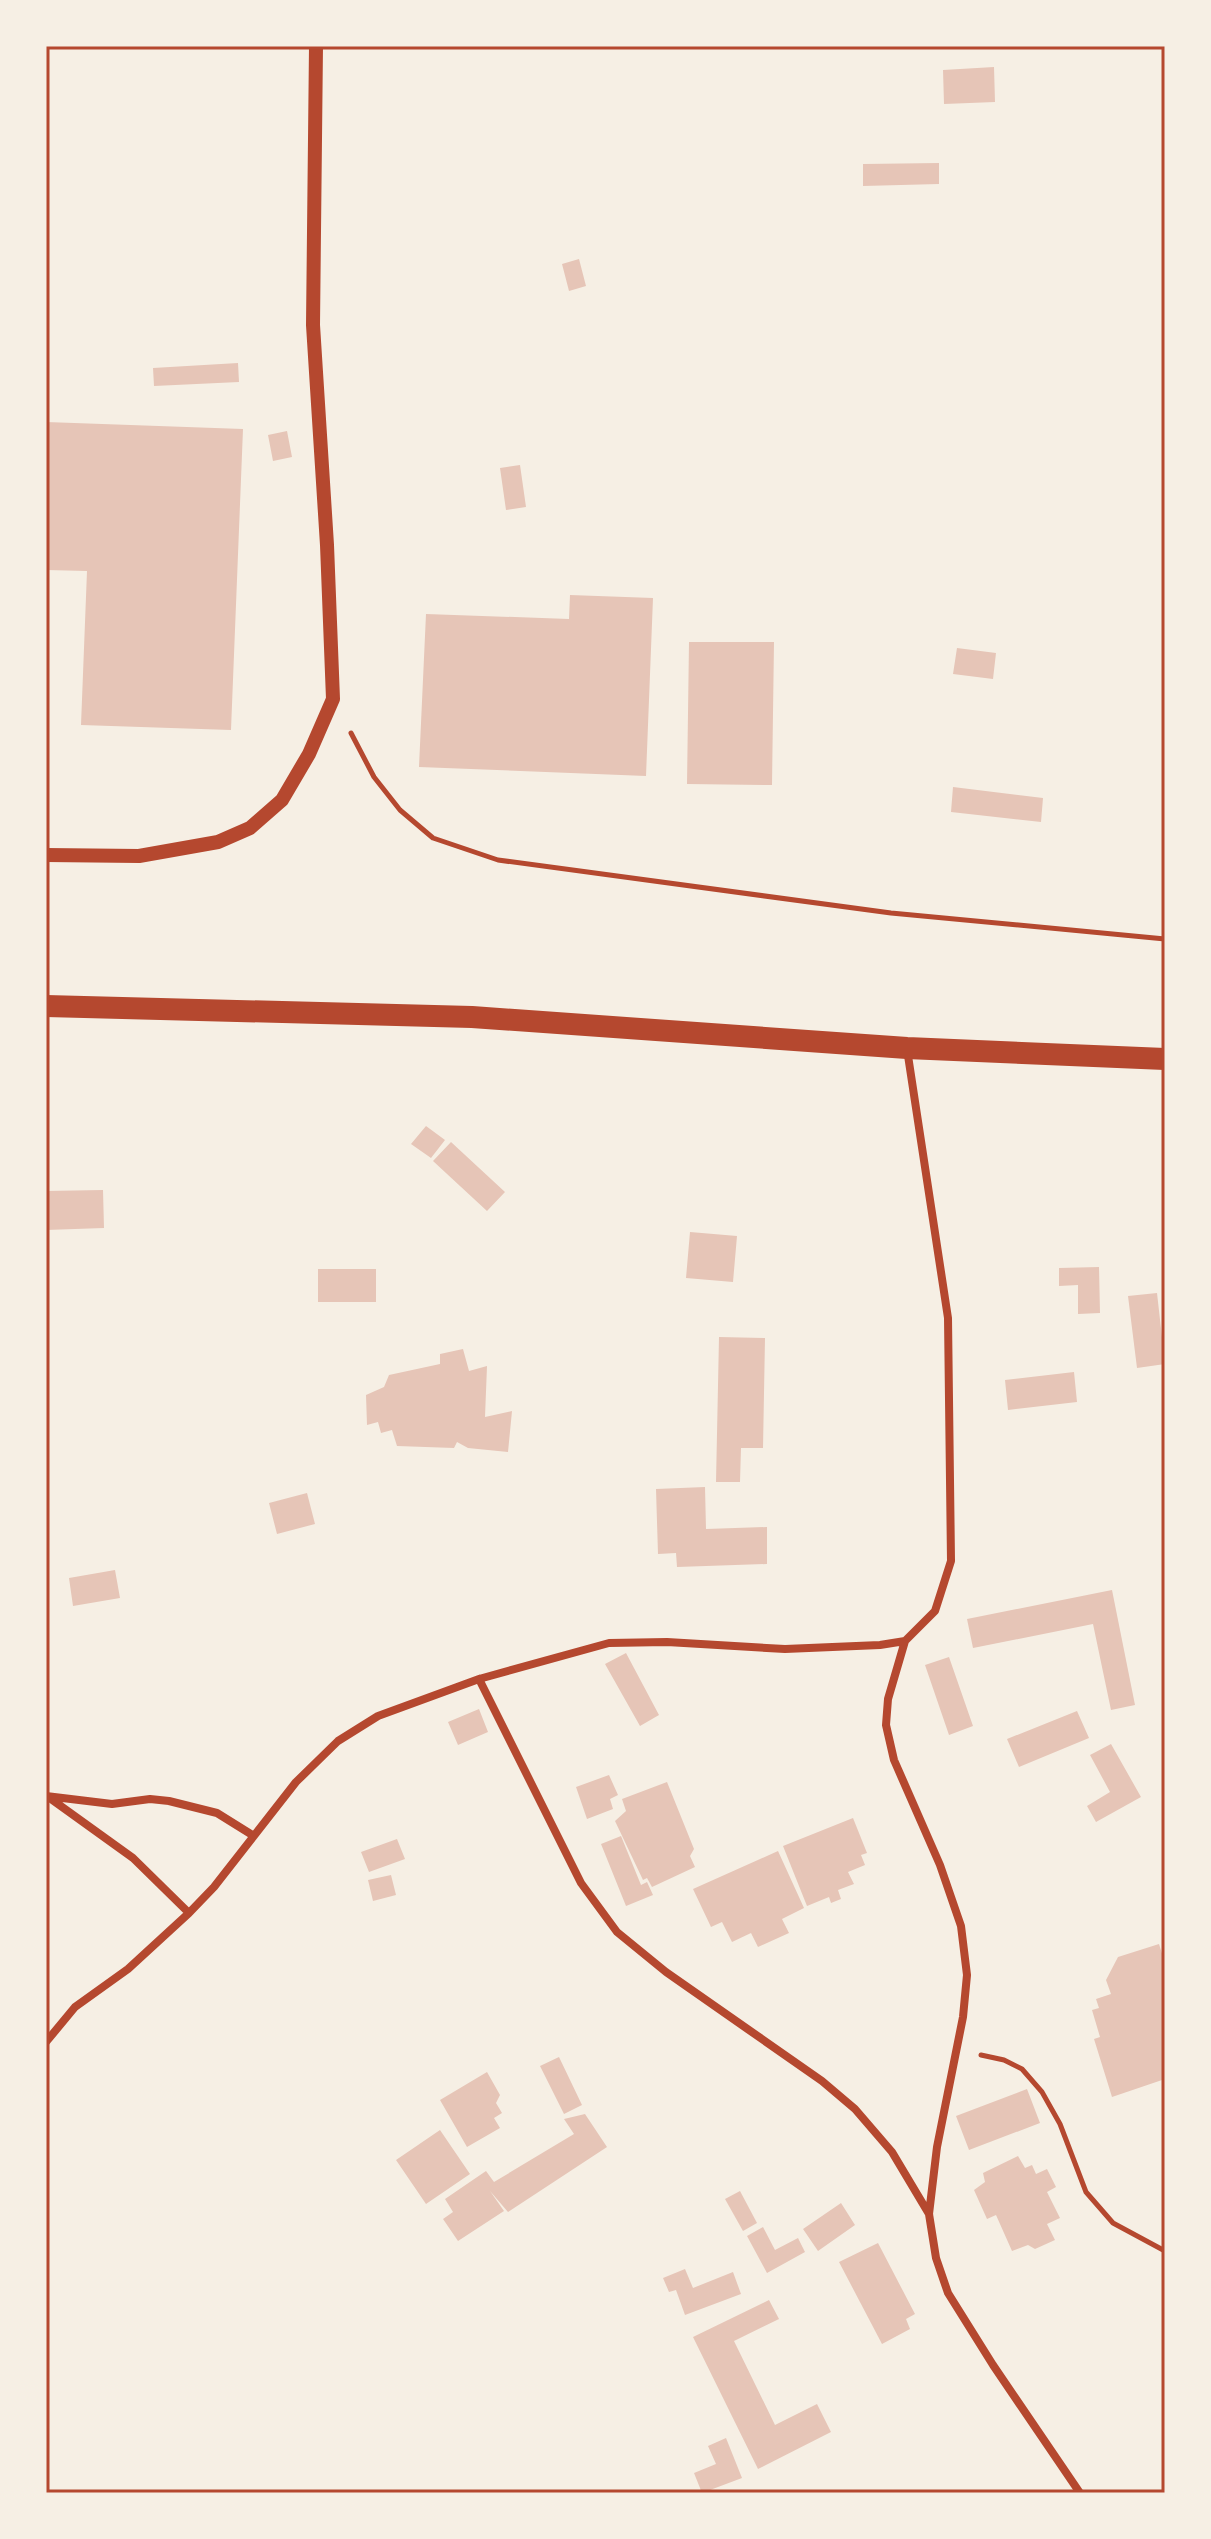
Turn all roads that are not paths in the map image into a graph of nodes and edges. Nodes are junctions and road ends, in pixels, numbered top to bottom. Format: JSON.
{"nodes":[{"id":1,"x":316,"y":46,"type":"edge"},
{"id":2,"x":46,"y":855,"type":"edge"},
{"id":3,"x":46,"y":1006,"type":"edge"},
{"id":4,"x":907,"y":1048,"type":"junction"},
{"id":5,"x":1165,"y":1059,"type":"edge"},
{"id":6,"x":905,"y":1641,"type":"junction"},
{"id":7,"x":479,"y":1679,"type":"junction"},
{"id":8,"x":47,"y":1796,"type":"edge"},
{"id":9,"x":254,"y":1836,"type":"junction"},
{"id":10,"x":189,"y":1913,"type":"junction"},
{"id":11,"x":46,"y":2042,"type":"edge"},
{"id":12,"x":929,"y":2214,"type":"junction"},
{"id":13,"x":1080,"y":2493,"type":"edge"}],
"edges":[{"from":1,"to":2,"type":"street"},
{"from":3,"to":4,"type":"highway"},
{"from":4,"to":5,"type":"highway"},
{"from":4,"to":6,"type":"street"},
{"from":6,"to":7,"type":"street"},
{"from":6,"to":12,"type":"street"},
{"from":7,"to":9,"type":"street"},
{"from":7,"to":12,"type":"street"},
{"from":8,"to":9,"type":"street"},
{"from":8,"to":10,"type":"street"},
{"from":9,"to":10,"type":"street"},
{"from":10,"to":11,"type":"street"},
{"from":12,"to":13,"type":"street"}]}
